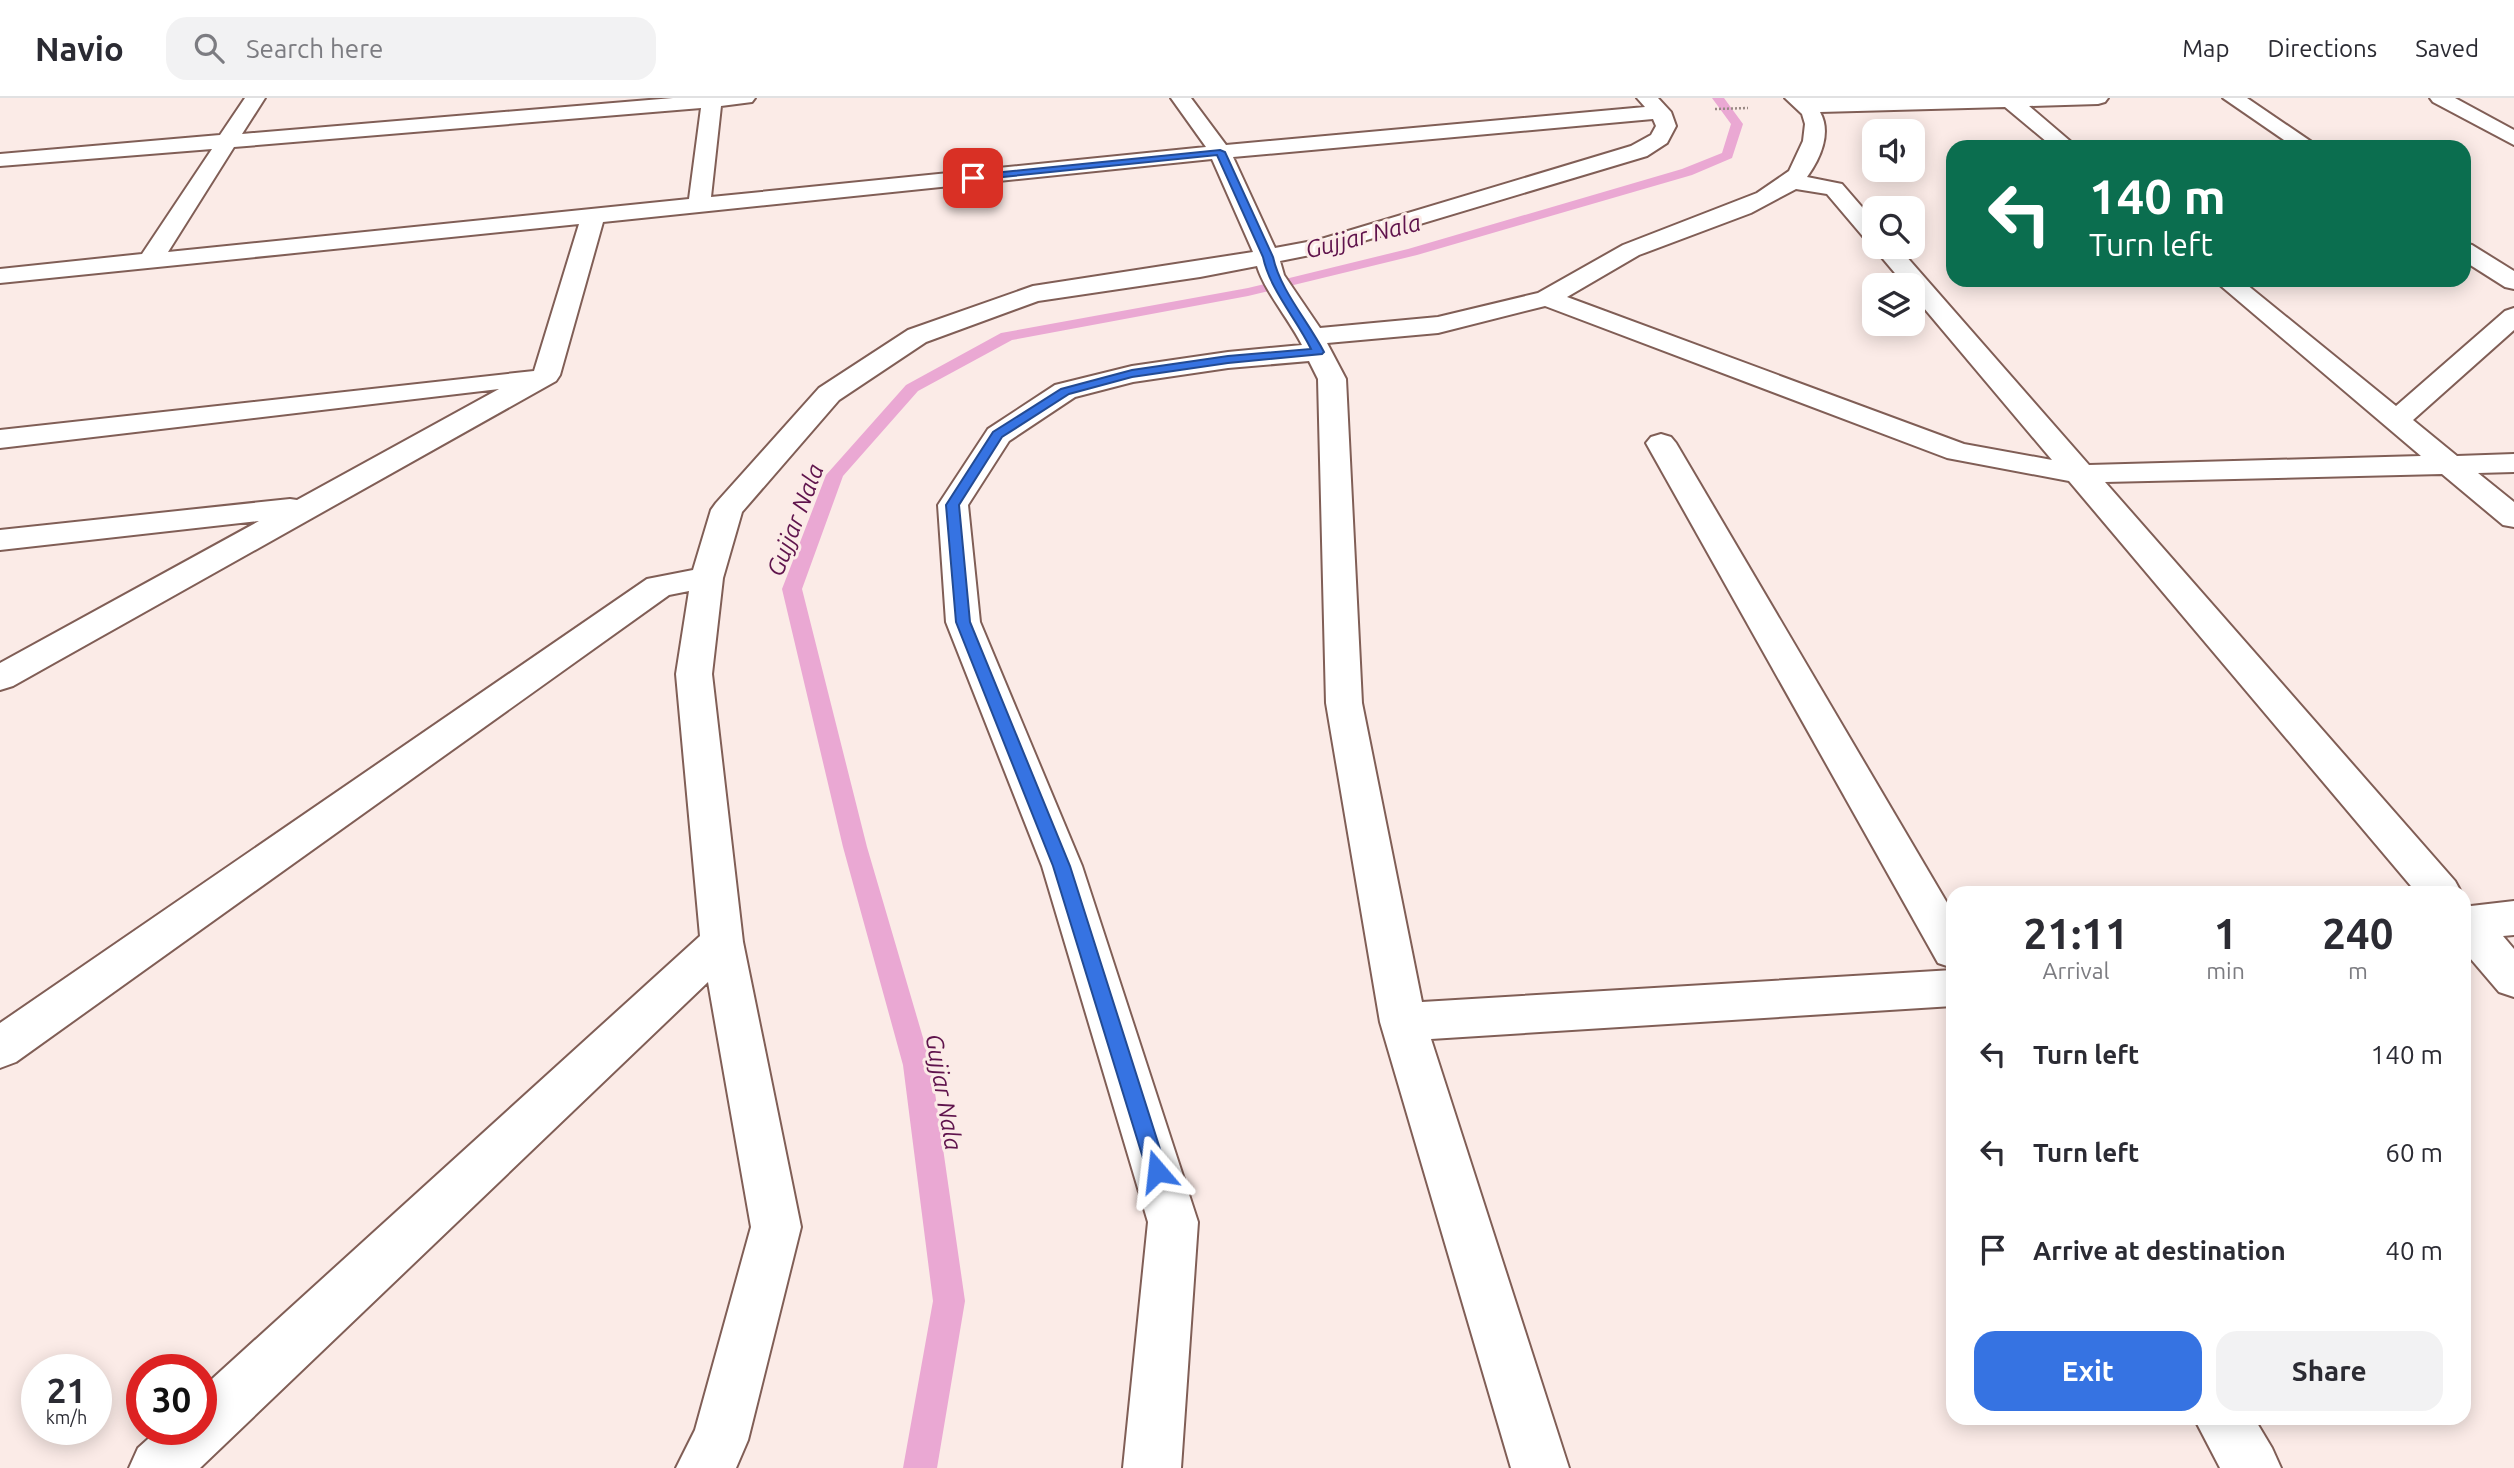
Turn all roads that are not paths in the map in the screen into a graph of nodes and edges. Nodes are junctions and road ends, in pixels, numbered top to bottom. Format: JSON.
{"nodes":[{"id":1,"x":255,"y":98,"type":"edge"},
{"id":2,"x":745,"y":98,"type":"edge"},
{"id":3,"x":1181,"y":98,"type":"edge"},
{"id":4,"x":2098,"y":98,"type":"edge"},
{"id":5,"x":2233,"y":98,"type":"edge"},
{"id":6,"x":2440,"y":98,"type":"edge"},
{"id":7,"x":712,"y":99,"type":"edge"},
{"id":8,"x":2009,"y":99,"type":"edge"},
{"id":9,"x":1801,"y":102,"type":"edge"},
{"id":10,"x":1654,"y":105,"type":"edge"},
{"id":11,"x":2514,"y":139,"type":"edge"},
{"id":12,"x":229,"y":140,"type":"junction"},
{"id":13,"x":2058,"y":140,"type":"edge"},
{"id":14,"x":2297,"y":140,"type":"edge"},
{"id":15,"x":1220,"y":152,"type":"junction"},
{"id":16,"x":0,"y":160,"type":"edge"},
{"id":17,"x":1791,"y":181,"type":"junction"},
{"id":18,"x":699,"y":206,"type":"junction"},
{"id":19,"x":593,"y":216,"type":"junction"},
{"id":20,"x":1862,"y":221,"type":"edge"},
{"id":21,"x":2471,"y":254,"type":"edge"},
{"id":22,"x":1895,"y":259,"type":"edge"},
{"id":23,"x":149,"y":262,"type":"junction"},
{"id":24,"x":1270,"y":266,"type":"junction"},
{"id":25,"x":0,"y":276,"type":"edge"},
{"id":26,"x":2514,"y":282,"type":"edge"},
{"id":27,"x":2234,"y":287,"type":"edge"},
{"id":28,"x":1547,"y":298,"type":"junction"},
{"id":29,"x":2514,"y":316,"type":"edge"},
{"id":30,"x":1311,"y":337,"type":"junction"},
{"id":31,"x":546,"y":375,"type":"junction"},
{"id":32,"x":2396,"y":421,"type":"junction"},
{"id":33,"x":0,"y":439,"type":"edge"},
{"id":34,"x":1661,"y":443,"type":"dead end"},
{"id":35,"x":2514,"y":463,"type":"edge"},
{"id":36,"x":2450,"y":465,"type":"junction"},
{"id":37,"x":2081,"y":474,"type":"junction"},
{"id":38,"x":310,"y":505,"type":"junction"},
{"id":39,"x":2514,"y":518,"type":"edge"},
{"id":40,"x":0,"y":540,"type":"edge"},
{"id":41,"x":707,"y":578,"type":"junction"},
{"id":42,"x":0,"y":678,"type":"edge"},
{"id":43,"x":2435,"y":886,"type":"edge"},
{"id":44,"x":2514,"y":918,"type":"edge"},
{"id":45,"x":2471,"y":922,"type":"edge"},
{"id":46,"x":2471,"y":930,"type":"edge"},
{"id":47,"x":1946,"y":939,"type":"edge"},
{"id":48,"x":722,"y":942,"type":"junction"},
{"id":49,"x":2514,"y":979,"type":"edge"},
{"id":50,"x":1946,"y":988,"type":"edge"},
{"id":51,"x":1403,"y":1023,"type":"junction"},
{"id":52,"x":0,"y":1048,"type":"edge"},
{"id":53,"x":217,"y":1413,"type":"edge"},
{"id":54,"x":2226,"y":1425,"type":"edge"},
{"id":55,"x":183,"y":1445,"type":"edge"},
{"id":56,"x":158,"y":1468,"type":"edge"},
{"id":57,"x":705,"y":1468,"type":"edge"},
{"id":58,"x":1152,"y":1468,"type":"edge"},
{"id":59,"x":1540,"y":1468,"type":"edge"},
{"id":60,"x":2252,"y":1468,"type":"edge"}],
"edges":[{"from":1,"to":12,"type":"street"},
{"from":2,"to":7,"type":"street"},
{"from":3,"to":15,"type":"street"},
{"from":4,"to":8,"type":"street"},
{"from":5,"to":14,"type":"street"},
{"from":6,"to":11,"type":"street"},
{"from":7,"to":12,"type":"street"},
{"from":7,"to":18,"type":"street"},
{"from":8,"to":9,"type":"street"},
{"from":8,"to":13,"type":"street"},
{"from":9,"to":17,"type":"street"},
{"from":10,"to":15,"type":"street"},
{"from":10,"to":24,"type":"street"},
{"from":12,"to":16,"type":"street"},
{"from":12,"to":23,"type":"street"},
{"from":15,"to":18,"type":"street"},
{"from":15,"to":24,"type":"street"},
{"from":17,"to":20,"type":"street"},
{"from":17,"to":28,"type":"street"},
{"from":18,"to":19,"type":"street"},
{"from":19,"to":23,"type":"street"},
{"from":19,"to":31,"type":"street"},
{"from":21,"to":26,"type":"street"},
{"from":22,"to":37,"type":"street"},
{"from":23,"to":25,"type":"street"},
{"from":24,"to":30,"type":"street"},
{"from":24,"to":41,"type":"street"},
{"from":27,"to":32,"type":"street"},
{"from":28,"to":30,"type":"street"},
{"from":28,"to":37,"type":"street"},
{"from":29,"to":32,"type":"street"},
{"from":30,"to":51,"type":"street"},
{"from":30,"to":58,"type":"street"},
{"from":31,"to":33,"type":"street"},
{"from":31,"to":38,"type":"street"},
{"from":32,"to":36,"type":"street"},
{"from":34,"to":47,"type":"street"},
{"from":35,"to":36,"type":"street"},
{"from":36,"to":37,"type":"street"},
{"from":36,"to":39,"type":"street"},
{"from":37,"to":43,"type":"street"},
{"from":38,"to":40,"type":"street"},
{"from":38,"to":42,"type":"street"},
{"from":41,"to":48,"type":"street"},
{"from":41,"to":52,"type":"street"},
{"from":44,"to":45,"type":"street"},
{"from":46,"to":49,"type":"street"},
{"from":48,"to":53,"type":"street"},
{"from":48,"to":57,"type":"street"},
{"from":50,"to":51,"type":"street"},
{"from":51,"to":59,"type":"street"},
{"from":54,"to":60,"type":"street"},
{"from":55,"to":56,"type":"street"}]}
